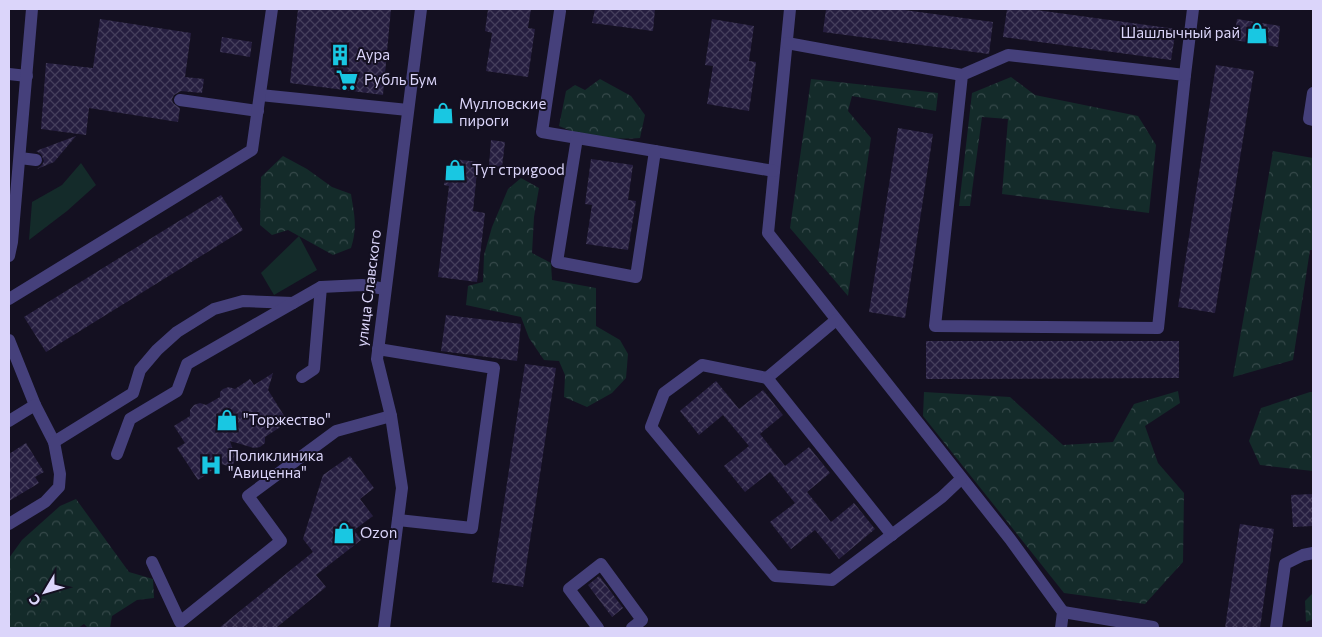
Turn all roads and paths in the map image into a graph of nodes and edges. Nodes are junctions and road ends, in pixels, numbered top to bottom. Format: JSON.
{"nodes":[{"id":1,"x":32,"y":9,"type":"edge"},
{"id":2,"x":272,"y":9,"type":"edge"},
{"id":3,"x":421,"y":9,"type":"edge"},
{"id":4,"x":790,"y":9,"type":"edge"},
{"id":5,"x":1193,"y":9,"type":"edge"},
{"id":6,"x":560,"y":11,"type":"dead end"},
{"id":7,"x":787,"y":43,"type":"junction"},
{"id":8,"x":9,"y":74,"type":"edge"},
{"id":9,"x":962,"y":75,"type":"junction"},
{"id":10,"x":1185,"y":75,"type":"junction"},
{"id":11,"x":27,"y":76,"type":"junction"},
{"id":12,"x":1313,"y":93,"type":"edge"},
{"id":13,"x":260,"y":95,"type":"junction"},
{"id":14,"x":180,"y":100,"type":"dead end"},
{"id":15,"x":258,"y":110,"type":"junction"},
{"id":16,"x":408,"y":110,"type":"junction"},
{"id":17,"x":1313,"y":120,"type":"edge"},
{"id":18,"x":577,"y":138,"type":"junction"},
{"id":19,"x":655,"y":151,"type":"junction"},
{"id":20,"x":20,"y":158,"type":"junction"},
{"id":21,"x":36,"y":160,"type":"dead end"},
{"id":22,"x":774,"y":171,"type":"junction"},
{"id":23,"x":9,"y":256,"type":"edge"},
{"id":24,"x":320,"y":287,"type":"junction"},
{"id":25,"x":385,"y":289,"type":"junction"},
{"id":26,"x":9,"y":299,"type":"edge"},
{"id":27,"x":293,"y":303,"type":"junction"},
{"id":28,"x":836,"y":320,"type":"junction"},
{"id":29,"x":9,"y":340,"type":"edge"},
{"id":30,"x":378,"y":349,"type":"junction"},
{"id":31,"x":302,"y":377,"type":"dead end"},
{"id":32,"x":767,"y":378,"type":"junction"},
{"id":33,"x":35,"y":405,"type":"junction"},
{"id":34,"x":390,"y":416,"type":"junction"},
{"id":35,"x":9,"y":421,"type":"edge"},
{"id":36,"x":54,"y":442,"type":"junction"},
{"id":37,"x":117,"y":454,"type":"dead end"},
{"id":38,"x":961,"y":478,"type":"junction"},
{"id":39,"x":398,"y":520,"type":"junction"},
{"id":40,"x":9,"y":524,"type":"edge"},
{"id":41,"x":892,"y":535,"type":"junction"},
{"id":42,"x":1313,"y":553,"type":"edge"},
{"id":43,"x":152,"y":562,"type":"dead end"},
{"id":44,"x":1063,"y":612,"type":"junction"},
{"id":45,"x":384,"y":628,"type":"edge"},
{"id":46,"x":598,"y":628,"type":"edge"},
{"id":47,"x":632,"y":628,"type":"edge"},
{"id":48,"x":1061,"y":628,"type":"edge"},
{"id":49,"x":1153,"y":628,"type":"edge"},
{"id":50,"x":1276,"y":628,"type":"edge"}],
"edges":[{"from":1,"to":11,"type":"street"},
{"from":2,"to":13,"type":"street"},
{"from":3,"to":16,"type":"street","name":"улица Славского"},
{"from":4,"to":7,"type":"street"},
{"from":5,"to":10,"type":"street"},
{"from":6,"to":18,"type":"street"},
{"from":7,"to":9,"type":"street"},
{"from":7,"to":22,"type":"street"},
{"from":8,"to":11,"type":"street"},
{"from":9,"to":10,"type":"street"},
{"from":9,"to":10,"type":"street"},
{"from":11,"to":20,"type":"street"},
{"from":12,"to":17,"type":"street"},
{"from":13,"to":15,"type":"street"},
{"from":13,"to":16,"type":"street"},
{"from":14,"to":15,"type":"street"},
{"from":15,"to":26,"type":"street"},
{"from":16,"to":25,"type":"street","name":"улица Славского"},
{"from":18,"to":19,"type":"street"},
{"from":18,"to":19,"type":"street"},
{"from":19,"to":22,"type":"street"},
{"from":20,"to":21,"type":"street"},
{"from":20,"to":23,"type":"street"},
{"from":22,"to":28,"type":"street"},
{"from":24,"to":25,"type":"street"},
{"from":24,"to":27,"type":"street"},
{"from":24,"to":31,"type":"street"},
{"from":25,"to":30,"type":"street","name":"улица Славского"},
{"from":27,"to":36,"type":"street"},
{"from":27,"to":37,"type":"street"},
{"from":28,"to":32,"type":"street"},
{"from":28,"to":38,"type":"street"},
{"from":29,"to":33,"type":"street"},
{"from":30,"to":34,"type":"street","name":"улица Славского"},
{"from":30,"to":39,"type":"street"},
{"from":32,"to":41,"type":"street"},
{"from":32,"to":41,"type":"street"},
{"from":33,"to":35,"type":"street"},
{"from":33,"to":36,"type":"street"},
{"from":34,"to":39,"type":"street","name":"улица Славского"},
{"from":34,"to":43,"type":"street"},
{"from":36,"to":40,"type":"street"},
{"from":38,"to":41,"type":"street"},
{"from":38,"to":44,"type":"street"},
{"from":39,"to":45,"type":"street","name":"улица Славского"},
{"from":42,"to":50,"type":"street"},
{"from":44,"to":48,"type":"street"},
{"from":44,"to":49,"type":"street"},
{"from":46,"to":47,"type":"street"}]}
